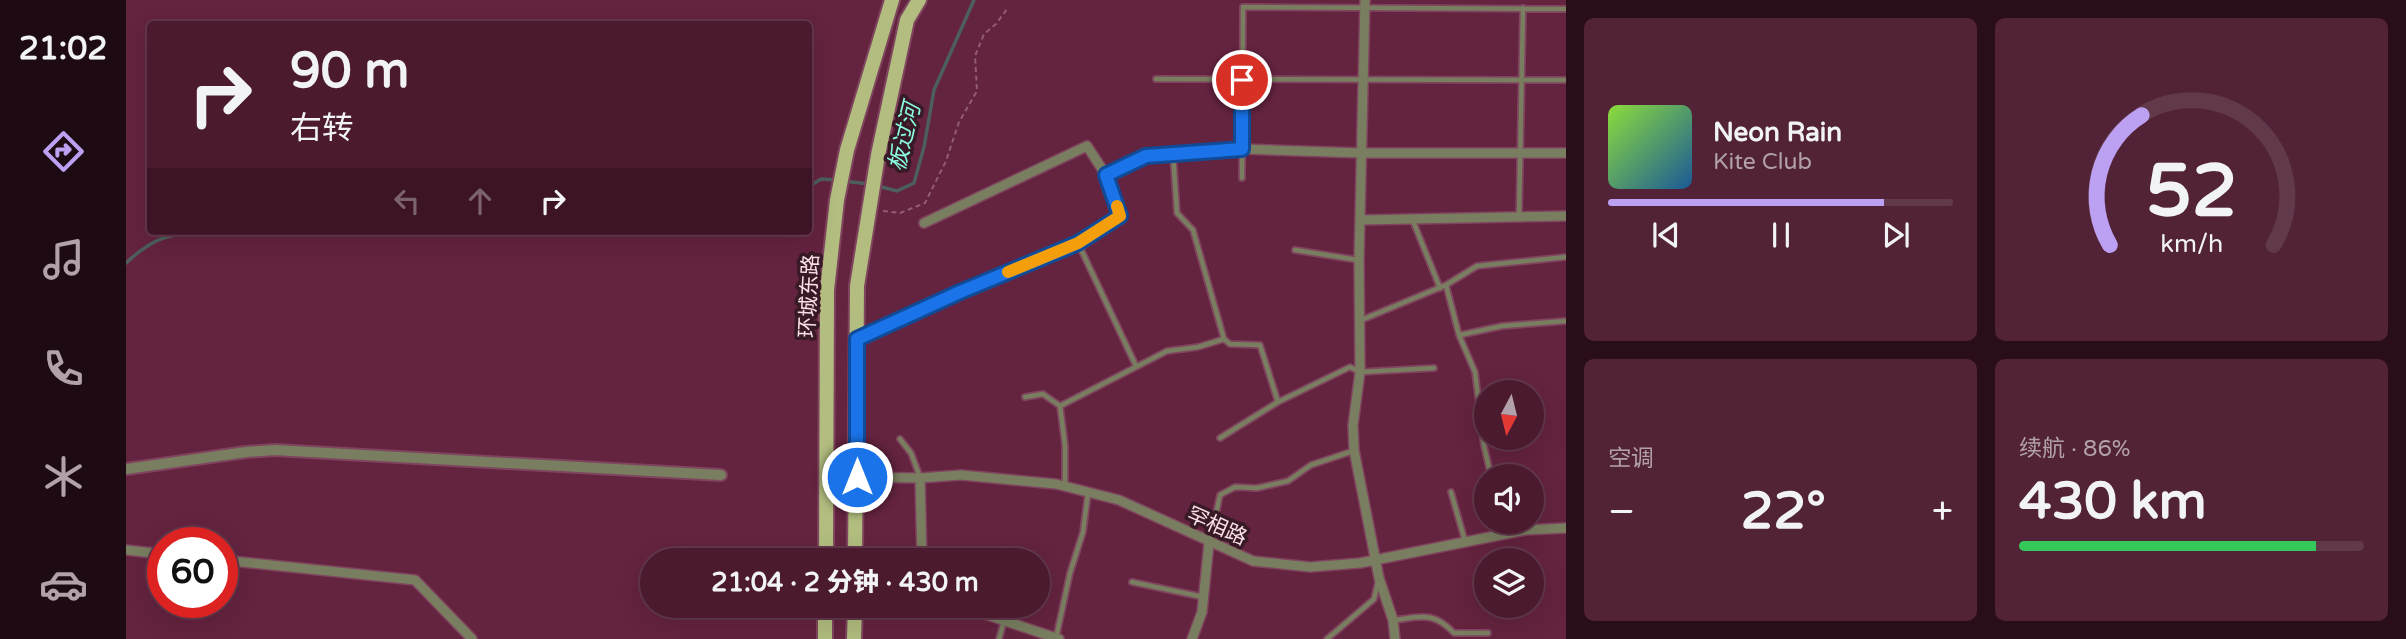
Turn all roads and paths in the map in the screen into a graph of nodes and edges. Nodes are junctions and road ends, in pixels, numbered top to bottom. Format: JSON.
{"nodes":[{"id":1,"x":892,"y":0,"type":"edge"},
{"id":2,"x":919,"y":0,"type":"edge"},
{"id":3,"x":1246,"y":0,"type":"edge"},
{"id":4,"x":1365,"y":3,"type":"edge"},
{"id":5,"x":1246,"y":7,"type":"junction"},
{"id":6,"x":1523,"y":8,"type":"junction"},
{"id":7,"x":1007,"y":9,"type":"dead end"},
{"id":8,"x":1566,"y":9,"type":"edge"},
{"id":9,"x":1156,"y":79,"type":"dead end"},
{"id":10,"x":1242,"y":80,"type":"junction"},
{"id":11,"x":1522,"y":80,"type":"junction"},
{"id":12,"x":1566,"y":80,"type":"edge"},
{"id":13,"x":1363,"y":81,"type":"junction"},
{"id":14,"x":1242,"y":149,"type":"junction"},
{"id":15,"x":1361,"y":153,"type":"junction"},
{"id":16,"x":1521,"y":153,"type":"junction"},
{"id":17,"x":1566,"y":153,"type":"edge"},
{"id":18,"x":1173,"y":154,"type":"junction"},
{"id":19,"x":1106,"y":175,"type":"junction"},
{"id":20,"x":1242,"y":178,"type":"dead end"},
{"id":21,"x":869,"y":207,"type":"junction"},
{"id":22,"x":1566,"y":216,"type":"edge"},
{"id":23,"x":1519,"y":217,"type":"junction"},
{"id":24,"x":1412,"y":219,"type":"junction"},
{"id":25,"x":1360,"y":220,"type":"junction"},
{"id":26,"x":924,"y":223,"type":"dead end"},
{"id":27,"x":1078,"y":243,"type":"junction"},
{"id":28,"x":1294,"y":250,"type":"dead end"},
{"id":29,"x":1566,"y":257,"type":"edge"},
{"id":30,"x":1359,"y":260,"type":"junction"},
{"id":31,"x":1443,"y":287,"type":"junction"},
{"id":32,"x":1359,"y":321,"type":"junction"},
{"id":33,"x":1566,"y":321,"type":"edge"},
{"id":34,"x":1460,"y":335,"type":"junction"},
{"id":35,"x":857,"y":339,"type":"junction"},
{"id":36,"x":1224,"y":339,"type":"junction"},
{"id":37,"x":1136,"y":366,"type":"junction"},
{"id":38,"x":1434,"y":368,"type":"dead end"},
{"id":39,"x":1360,"y":372,"type":"junction"},
{"id":40,"x":1025,"y":397,"type":"dead end"},
{"id":41,"x":1278,"y":402,"type":"junction"},
{"id":42,"x":1060,"y":407,"type":"junction"},
{"id":43,"x":1220,"y":438,"type":"dead end"},
{"id":44,"x":900,"y":439,"type":"dead end"},
{"id":45,"x":1354,"y":450,"type":"junction"},
{"id":46,"x":1488,"y":464,"type":"edge"},
{"id":47,"x":126,"y":469,"type":"edge"},
{"id":48,"x":721,"y":475,"type":"dead end"},
{"id":49,"x":857,"y":477,"type":"junction"},
{"id":50,"x":920,"y":478,"type":"junction"},
{"id":51,"x":1065,"y":486,"type":"junction"},
{"id":52,"x":1088,"y":492,"type":"junction"},
{"id":53,"x":1451,"y":492,"type":"dead end"},
{"id":54,"x":1566,"y":528,"type":"edge"},
{"id":55,"x":1544,"y":529,"type":"edge"},
{"id":56,"x":1499,"y":534,"type":"edge"},
{"id":57,"x":1465,"y":541,"type":"junction"},
{"id":58,"x":1209,"y":542,"type":"junction"},
{"id":59,"x":826,"y":548,"type":"edge"},
{"id":60,"x":855,"y":548,"type":"edge"},
{"id":61,"x":922,"y":548,"type":"edge"},
{"id":62,"x":126,"y":550,"type":"edge"},
{"id":63,"x":147,"y":552,"type":"edge"},
{"id":64,"x":1376,"y":560,"type":"junction"},
{"id":65,"x":238,"y":562,"type":"edge"},
{"id":66,"x":1379,"y":578,"type":"junction"},
{"id":67,"x":1132,"y":582,"type":"dead end"},
{"id":68,"x":1203,"y":598,"type":"junction"},
{"id":69,"x":825,"y":618,"type":"edge"},
{"id":70,"x":855,"y":618,"type":"edge"},
{"id":71,"x":998,"y":618,"type":"edge"},
{"id":72,"x":1004,"y":620,"type":"junction"},
{"id":73,"x":1393,"y":620,"type":"junction"},
{"id":74,"x":1488,"y":633,"type":"dead end"},
{"id":75,"x":1057,"y":638,"type":"edge"},
{"id":76,"x":472,"y":639,"type":"edge"},
{"id":77,"x":825,"y":639,"type":"edge"},
{"id":78,"x":854,"y":639,"type":"edge"},
{"id":79,"x":999,"y":639,"type":"edge"},
{"id":80,"x":1192,"y":639,"type":"edge"},
{"id":81,"x":1327,"y":639,"type":"edge"},
{"id":82,"x":1395,"y":639,"type":"edge"}],
"edges":[{"from":1,"to":59,"type":"main road","name":"环城东路"},
{"from":2,"to":21,"type":"main road"},
{"from":3,"to":5,"type":"lane"},
{"from":4,"to":5,"type":"lane"},
{"from":4,"to":6,"type":"lane"},
{"from":4,"to":13,"type":"street"},
{"from":5,"to":10,"type":"lane"},
{"from":6,"to":8,"type":"lane"},
{"from":6,"to":11,"type":"lane"},
{"from":7,"to":21,"type":"path"},
{"from":9,"to":10,"type":"lane"},
{"from":10,"to":13,"type":"lane"},
{"from":10,"to":14,"type":"lane"},
{"from":11,"to":12,"type":"lane"},
{"from":11,"to":13,"type":"lane"},
{"from":11,"to":16,"type":"lane"},
{"from":13,"to":15,"type":"street"},
{"from":14,"to":15,"type":"street"},
{"from":14,"to":18,"type":"street"},
{"from":14,"to":20,"type":"lane"},
{"from":15,"to":16,"type":"street"},
{"from":15,"to":25,"type":"street"},
{"from":16,"to":17,"type":"street"},
{"from":16,"to":23,"type":"lane"},
{"from":18,"to":19,"type":"lane"},
{"from":18,"to":36,"type":"lane"},
{"from":19,"to":26,"type":"street"},
{"from":19,"to":27,"type":"street"},
{"from":21,"to":35,"type":"main road"},
{"from":22,"to":23,"type":"street"},
{"from":23,"to":24,"type":"street"},
{"from":24,"to":25,"type":"street"},
{"from":24,"to":31,"type":"lane"},
{"from":25,"to":30,"type":"street"},
{"from":27,"to":35,"type":"street"},
{"from":27,"to":37,"type":"lane"},
{"from":28,"to":30,"type":"lane"},
{"from":29,"to":31,"type":"lane"},
{"from":30,"to":32,"type":"street"},
{"from":31,"to":32,"type":"lane"},
{"from":31,"to":34,"type":"lane"},
{"from":32,"to":39,"type":"street"},
{"from":33,"to":34,"type":"lane"},
{"from":34,"to":46,"type":"lane"},
{"from":35,"to":49,"type":"main road"},
{"from":36,"to":37,"type":"lane"},
{"from":36,"to":41,"type":"lane"},
{"from":37,"to":42,"type":"lane"},
{"from":38,"to":39,"type":"lane"},
{"from":39,"to":41,"type":"lane"},
{"from":39,"to":45,"type":"street"},
{"from":40,"to":42,"type":"lane"},
{"from":41,"to":43,"type":"lane"},
{"from":42,"to":51,"type":"lane"},
{"from":44,"to":50,"type":"lane"},
{"from":45,"to":58,"type":"lane"},
{"from":45,"to":64,"type":"street"},
{"from":47,"to":48,"type":"street"},
{"from":49,"to":50,"type":"street","name":"罕相路"},
{"from":49,"to":60,"type":"main road"},
{"from":50,"to":51,"type":"street","name":"罕相路"},
{"from":50,"to":61,"type":"street"},
{"from":51,"to":52,"type":"street","name":"罕相路"},
{"from":52,"to":58,"type":"street","name":"罕相路"},
{"from":52,"to":75,"type":"lane"},
{"from":53,"to":57,"type":"lane"},
{"from":54,"to":55,"type":"street","name":"罕相路"},
{"from":56,"to":57,"type":"street","name":"罕相路"},
{"from":57,"to":64,"type":"street","name":"罕相路"},
{"from":58,"to":64,"type":"street","name":"罕相路"},
{"from":58,"to":68,"type":"street"},
{"from":62,"to":63,"type":"street"},
{"from":64,"to":66,"type":"street"},
{"from":65,"to":76,"type":"street"},
{"from":66,"to":73,"type":"street"},
{"from":66,"to":81,"type":"lane"},
{"from":67,"to":68,"type":"lane"},
{"from":68,"to":80,"type":"street"},
{"from":69,"to":77,"type":"main road"},
{"from":70,"to":78,"type":"main road"},
{"from":71,"to":72,"type":"street"},
{"from":72,"to":75,"type":"street"},
{"from":72,"to":79,"type":"lane"},
{"from":73,"to":74,"type":"lane"},
{"from":73,"to":82,"type":"street"}]}
